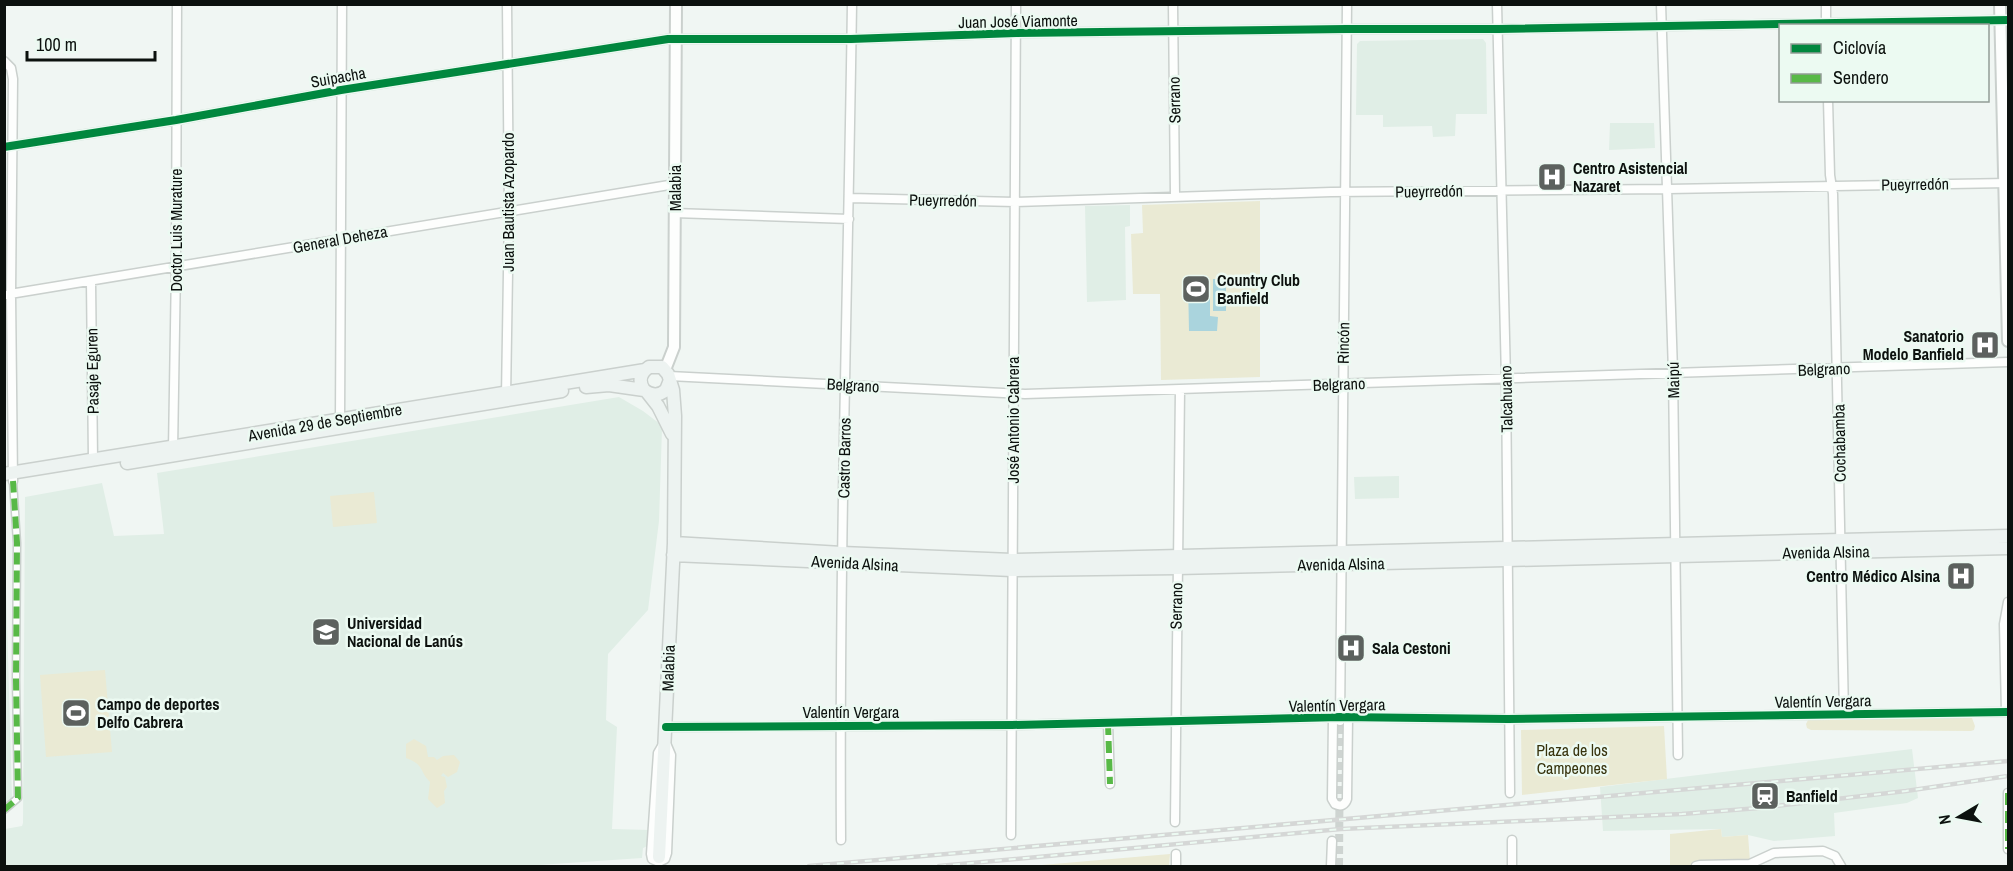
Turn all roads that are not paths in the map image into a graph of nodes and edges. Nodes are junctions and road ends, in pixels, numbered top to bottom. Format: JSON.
{"nodes":[{"id":1,"x":177,"y":4,"type":"edge"},
{"id":2,"x":342,"y":4,"type":"edge"},
{"id":3,"x":507,"y":4,"type":"edge"},
{"id":4,"x":676,"y":4,"type":"edge"},
{"id":5,"x":852,"y":4,"type":"edge"},
{"id":6,"x":1016,"y":4,"type":"edge"},
{"id":7,"x":1173,"y":4,"type":"edge"},
{"id":8,"x":1347,"y":4,"type":"edge"},
{"id":9,"x":1497,"y":4,"type":"edge"},
{"id":10,"x":1661,"y":4,"type":"edge"},
{"id":11,"x":1826,"y":4,"type":"edge"},
{"id":12,"x":2000,"y":4,"type":"edge"},
{"id":13,"x":2004,"y":20,"type":"edge"},
{"id":14,"x":1826,"y":24,"type":"edge"},
{"id":15,"x":1862,"y":24,"type":"edge"},
{"id":16,"x":1779,"y":25,"type":"edge"},
{"id":17,"x":1662,"y":26,"type":"junction"},
{"id":18,"x":1346,"y":29,"type":"junction"},
{"id":19,"x":1498,"y":29,"type":"junction"},
{"id":20,"x":1174,"y":31,"type":"junction"},
{"id":21,"x":1016,"y":33,"type":"junction"},
{"id":22,"x":676,"y":39,"type":"junction"},
{"id":23,"x":851,"y":39,"type":"junction"},
{"id":24,"x":8,"y":64,"type":"edge"},
{"id":25,"x":507,"y":64,"type":"junction"},
{"id":26,"x":341,"y":90,"type":"junction"},
{"id":27,"x":1828,"y":102,"type":"edge"},
{"id":28,"x":176,"y":120,"type":"junction"},
{"id":29,"x":8,"y":147,"type":"edge"},
{"id":30,"x":2007,"y":183,"type":"edge"},
{"id":31,"x":675,"y":184,"type":"junction"},
{"id":32,"x":1832,"y":186,"type":"junction"},
{"id":33,"x":1668,"y":189,"type":"junction"},
{"id":34,"x":1501,"y":190,"type":"junction"},
{"id":35,"x":1345,"y":192,"type":"junction"},
{"id":36,"x":1175,"y":196,"type":"junction"},
{"id":37,"x":850,"y":198,"type":"junction"},
{"id":38,"x":1015,"y":202,"type":"junction"},
{"id":39,"x":509,"y":210,"type":"junction"},
{"id":40,"x":675,"y":213,"type":"junction"},
{"id":41,"x":849,"y":219,"type":"junction"},
{"id":42,"x":341,"y":239,"type":"junction"},
{"id":43,"x":176,"y":267,"type":"junction"},
{"id":44,"x":91,"y":282,"type":"junction"},
{"id":45,"x":8,"y":295,"type":"edge"},
{"id":46,"x":2008,"y":341,"type":"edge"},
{"id":47,"x":2008,"y":362,"type":"edge"},
{"id":48,"x":1837,"y":369,"type":"junction"},
{"id":49,"x":645,"y":370,"type":"junction"},
{"id":50,"x":1673,"y":372,"type":"junction"},
{"id":51,"x":668,"y":375,"type":"junction"},
{"id":52,"x":1506,"y":379,"type":"junction"},
{"id":53,"x":1342,"y":383,"type":"junction"},
{"id":54,"x":844,"y":384,"type":"junction"},
{"id":55,"x":1180,"y":390,"type":"junction"},
{"id":56,"x":646,"y":391,"type":"junction"},
{"id":57,"x":1013,"y":394,"type":"junction"},
{"id":58,"x":506,"y":396,"type":"junction"},
{"id":59,"x":340,"y":424,"type":"junction"},
{"id":60,"x":673,"y":438,"type":"junction"},
{"id":61,"x":173,"y":452,"type":"junction"},
{"id":62,"x":93,"y":460,"type":"junction"},
{"id":63,"x":9,"y":478,"type":"edge"},
{"id":64,"x":2008,"y":536,"type":"edge"},
{"id":65,"x":1841,"y":546,"type":"junction"},
{"id":66,"x":2008,"y":548,"type":"edge"},
{"id":67,"x":673,"y":549,"type":"junction"},
{"id":68,"x":1676,"y":549,"type":"junction"},
{"id":69,"x":1508,"y":554,"type":"junction"},
{"id":70,"x":842,"y":558,"type":"junction"},
{"id":71,"x":1341,"y":559,"type":"junction"},
{"id":72,"x":1177,"y":563,"type":"junction"},
{"id":73,"x":1012,"y":565,"type":"junction"},
{"id":74,"x":2008,"y":602,"type":"edge"},
{"id":75,"x":2007,"y":712,"type":"edge"},
{"id":76,"x":1844,"y":714,"type":"junction"},
{"id":77,"x":1677,"y":716,"type":"junction"},
{"id":78,"x":1508,"y":718,"type":"junction"},
{"id":79,"x":1340,"y":719,"type":"junction"},
{"id":80,"x":1175,"y":722,"type":"junction"},
{"id":81,"x":1108,"y":723,"type":"junction"},
{"id":82,"x":840,"y":725,"type":"junction"},
{"id":83,"x":1012,"y":725,"type":"junction"},
{"id":84,"x":666,"y":727,"type":"junction"},
{"id":85,"x":665,"y":741,"type":"junction"},
{"id":86,"x":1678,"y":755,"type":"dead end"},
{"id":87,"x":1110,"y":784,"type":"dead end"},
{"id":88,"x":1510,"y":793,"type":"dead end"},
{"id":89,"x":2008,"y":793,"type":"edge"},
{"id":90,"x":4,"y":810,"type":"edge"},
{"id":91,"x":1175,"y":822,"type":"dead end"},
{"id":92,"x":1011,"y":835,"type":"dead end"},
{"id":93,"x":841,"y":840,"type":"dead end"},
{"id":94,"x":1512,"y":840,"type":"dead end"},
{"id":95,"x":1332,"y":842,"type":"dead end"},
{"id":96,"x":2008,"y":849,"type":"edge"},
{"id":97,"x":1176,"y":854,"type":"dead end"},
{"id":98,"x":658,"y":857,"type":"dead end"},
{"id":99,"x":1176,"y":867,"type":"edge"},
{"id":100,"x":1331,"y":867,"type":"edge"},
{"id":101,"x":1512,"y":867,"type":"edge"},
{"id":102,"x":1696,"y":867,"type":"edge"},
{"id":103,"x":1841,"y":867,"type":"edge"}],
"edges":[{"from":1,"to":28,"type":"street","name":"Doctor Luis Murature"},
{"from":2,"to":26,"type":"street"},
{"from":3,"to":25,"type":"street","name":"Juan Bautista Azopardo"},
{"from":4,"to":22,"type":"street","name":"Malabia"},
{"from":5,"to":23,"type":"street","name":"Castro Barros"},
{"from":6,"to":21,"type":"street","name":"José Antonio Cabrera"},
{"from":7,"to":20,"type":"street","name":"Serrano"},
{"from":8,"to":18,"type":"street","name":"Rincón"},
{"from":9,"to":19,"type":"street","name":"Talcahuano"},
{"from":10,"to":17,"type":"street","name":"Maipú"},
{"from":11,"to":14,"type":"street"},
{"from":12,"to":13,"type":"street"},
{"from":13,"to":15,"type":"street","name":"Juan José Viamonte"},
{"from":13,"to":30,"type":"street"},
{"from":16,"to":17,"type":"street","name":"Juan José Viamonte"},
{"from":17,"to":19,"type":"street","name":"Juan José Viamonte"},
{"from":17,"to":33,"type":"street","name":"Maipú"},
{"from":18,"to":19,"type":"street","name":"Juan José Viamonte"},
{"from":18,"to":20,"type":"street","name":"Juan José Viamonte"},
{"from":18,"to":35,"type":"street","name":"Rincón"},
{"from":19,"to":34,"type":"street","name":"Talcahuano"},
{"from":20,"to":21,"type":"street","name":"Juan José Viamonte"},
{"from":20,"to":36,"type":"street","name":"Serrano"},
{"from":21,"to":23,"type":"street","name":"Juan José Viamonte"},
{"from":21,"to":38,"type":"street","name":"José Antonio Cabrera"},
{"from":22,"to":23,"type":"street","name":"Juan José Viamonte"},
{"from":22,"to":25,"type":"street","name":"Suipacha"},
{"from":22,"to":31,"type":"street","name":"Malabia"},
{"from":23,"to":37,"type":"street","name":"Castro Barros"},
{"from":24,"to":29,"type":"street"},
{"from":25,"to":26,"type":"street","name":"Suipacha"},
{"from":25,"to":39,"type":"street","name":"Juan Bautista Azopardo"},
{"from":26,"to":28,"type":"street","name":"Suipacha"},
{"from":26,"to":42,"type":"street"},
{"from":27,"to":32,"type":"street","name":"Cochabamba"},
{"from":28,"to":29,"type":"street","name":"Suipacha"},
{"from":28,"to":43,"type":"street","name":"Doctor Luis Murature"},
{"from":29,"to":45,"type":"street"},
{"from":30,"to":32,"type":"street","name":"Pueyrredón"},
{"from":30,"to":46,"type":"street"},
{"from":31,"to":39,"type":"street","name":"General Deheza"},
{"from":31,"to":40,"type":"street","name":"Malabia"},
{"from":32,"to":33,"type":"street","name":"Pueyrredón"},
{"from":32,"to":48,"type":"street","name":"Cochabamba"},
{"from":33,"to":34,"type":"street","name":"Pueyrredón"},
{"from":33,"to":50,"type":"street","name":"Maipú"},
{"from":34,"to":35,"type":"street","name":"Pueyrredón"},
{"from":34,"to":52,"type":"street","name":"Talcahuano"},
{"from":35,"to":36,"type":"street","name":"Pueyrredón"},
{"from":35,"to":53,"type":"street","name":"Rincón"},
{"from":36,"to":38,"type":"street","name":"Pueyrredón"},
{"from":37,"to":38,"type":"street","name":"Pueyrredón"},
{"from":37,"to":41,"type":"street","name":"Castro Barros"},
{"from":38,"to":57,"type":"street","name":"José Antonio Cabrera"},
{"from":39,"to":42,"type":"street","name":"General Deheza"},
{"from":39,"to":58,"type":"street","name":"Juan Bautista Azopardo"},
{"from":40,"to":41,"type":"street"},
{"from":40,"to":51,"type":"street","name":"Malabia"},
{"from":41,"to":54,"type":"street","name":"Castro Barros"},
{"from":42,"to":43,"type":"street","name":"General Deheza"},
{"from":42,"to":59,"type":"street"},
{"from":43,"to":44,"type":"street","name":"General Deheza"},
{"from":43,"to":61,"type":"street","name":"Doctor Luis Murature"},
{"from":44,"to":45,"type":"street","name":"General Deheza"},
{"from":44,"to":62,"type":"street","name":"Pasaje Eguren"},
{"from":45,"to":63,"type":"street"},
{"from":47,"to":48,"type":"street","name":"Belgrano"},
{"from":48,"to":50,"type":"street","name":"Belgrano"},
{"from":48,"to":65,"type":"street","name":"Cochabamba"},
{"from":49,"to":51,"type":"main road"},
{"from":49,"to":56,"type":"main road"},
{"from":49,"to":58,"type":"main road","name":"Avenida 29 de Septiembre"},
{"from":50,"to":52,"type":"street","name":"Belgrano"},
{"from":50,"to":68,"type":"street","name":"Maipú"},
{"from":51,"to":54,"type":"street","name":"Belgrano"},
{"from":51,"to":56,"type":"main road"},
{"from":51,"to":60,"type":"main road","name":"Malabia"},
{"from":52,"to":53,"type":"street","name":"Belgrano"},
{"from":52,"to":69,"type":"street","name":"Talcahuano"},
{"from":53,"to":55,"type":"street","name":"Belgrano"},
{"from":53,"to":71,"type":"street","name":"Rincón"},
{"from":54,"to":57,"type":"street","name":"Belgrano"},
{"from":54,"to":70,"type":"street","name":"Castro Barros"},
{"from":55,"to":57,"type":"street","name":"Belgrano"},
{"from":55,"to":72,"type":"street","name":"Serrano"},
{"from":56,"to":58,"type":"main road","name":"Avenida 29 de Septiembre"},
{"from":56,"to":60,"type":"main road"},
{"from":57,"to":73,"type":"street","name":"José Antonio Cabrera"},
{"from":58,"to":59,"type":"main road","name":"Avenida 29 de Septiembre"},
{"from":59,"to":61,"type":"main road","name":"Avenida 29 de Septiembre"},
{"from":60,"to":67,"type":"main road","name":"Malabia"},
{"from":61,"to":62,"type":"main road","name":"Avenida 29 de Septiembre"},
{"from":61,"to":63,"type":"main road","name":"Avenida 29 de Septiembre"},
{"from":62,"to":63,"type":"main road","name":"Avenida 29 de Septiembre"},
{"from":63,"to":90,"type":"street"},
{"from":64,"to":65,"type":"main road","name":"Avenida Alsina"},
{"from":65,"to":66,"type":"main road","name":"Avenida Alsina"},
{"from":65,"to":68,"type":"main road","name":"Avenida Alsina"},
{"from":65,"to":76,"type":"street","name":"Cochabamba"},
{"from":67,"to":70,"type":"main road","name":"Avenida Alsina"},
{"from":67,"to":84,"type":"main road","name":"Malabia"},
{"from":68,"to":69,"type":"main road","name":"Avenida Alsina"},
{"from":68,"to":77,"type":"street","name":"Maipú"},
{"from":69,"to":71,"type":"main road","name":"Avenida Alsina"},
{"from":69,"to":78,"type":"street","name":"Talcahuano"},
{"from":70,"to":73,"type":"main road","name":"Avenida Alsina"},
{"from":70,"to":82,"type":"street","name":"Castro Barros"},
{"from":71,"to":72,"type":"main road","name":"Avenida Alsina"},
{"from":71,"to":79,"type":"street","name":"Rincón"},
{"from":72,"to":73,"type":"main road","name":"Avenida Alsina"},
{"from":72,"to":80,"type":"street","name":"Serrano"},
{"from":73,"to":83,"type":"street","name":"José Antonio Cabrera"},
{"from":74,"to":75,"type":"street"},
{"from":75,"to":76,"type":"street","name":"Valentín Vergara"},
{"from":76,"to":77,"type":"street","name":"Valentín Vergara"},
{"from":77,"to":78,"type":"street","name":"Valentín Vergara"},
{"from":77,"to":86,"type":"street","name":"Maipú"},
{"from":78,"to":79,"type":"street","name":"Valentín Vergara"},
{"from":78,"to":88,"type":"street","name":"Talcahuano"},
{"from":79,"to":79,"type":"street"},
{"from":79,"to":80,"type":"street","name":"Valentín Vergara"},
{"from":80,"to":81,"type":"street","name":"Valentín Vergara"},
{"from":80,"to":91,"type":"street","name":"Serrano"},
{"from":81,"to":83,"type":"street","name":"Valentín Vergara"},
{"from":81,"to":87,"type":"street"},
{"from":82,"to":83,"type":"street","name":"Valentín Vergara"},
{"from":82,"to":84,"type":"street","name":"Valentín Vergara"},
{"from":82,"to":93,"type":"street","name":"Castro Barros"},
{"from":83,"to":92,"type":"street","name":"José Antonio Cabrera"},
{"from":84,"to":85,"type":"main road","name":"Malabia"},
{"from":85,"to":85,"type":"street","name":"Malabia"},
{"from":85,"to":98,"type":"main road","name":"Malabia"},
{"from":89,"to":96,"type":"street"},
{"from":94,"to":101,"type":"street"},
{"from":95,"to":100,"type":"street"},
{"from":97,"to":99,"type":"street"},
{"from":102,"to":103,"type":"street"}]}
